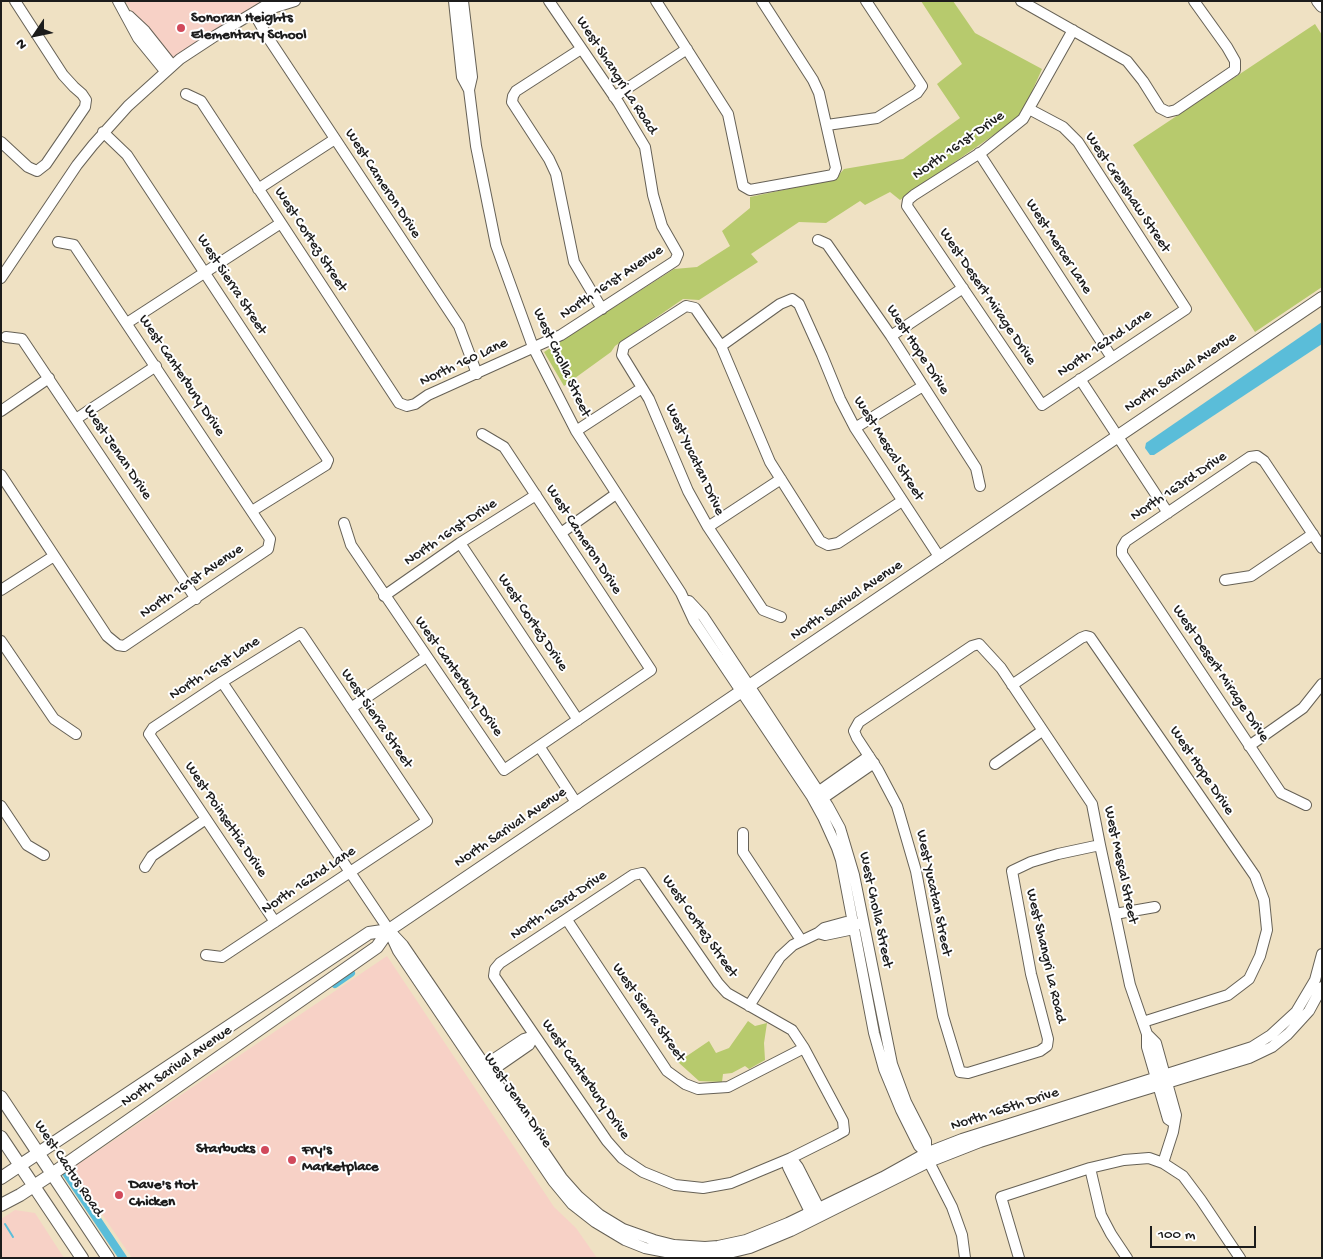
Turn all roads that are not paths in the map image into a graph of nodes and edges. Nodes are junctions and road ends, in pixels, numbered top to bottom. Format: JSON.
{"nodes":[{"id":1,"x":15,"y":1,"type":"edge"},
{"id":2,"x":118,"y":1,"type":"edge"},
{"id":3,"x":273,"y":1,"type":"edge"},
{"id":4,"x":295,"y":1,"type":"edge"},
{"id":5,"x":454,"y":1,"type":"edge"},
{"id":6,"x":463,"y":1,"type":"edge"},
{"id":7,"x":550,"y":1,"type":"edge"},
{"id":8,"x":656,"y":1,"type":"edge"},
{"id":9,"x":762,"y":1,"type":"edge"},
{"id":10,"x":866,"y":1,"type":"edge"},
{"id":11,"x":1021,"y":1,"type":"edge"},
{"id":12,"x":1194,"y":1,"type":"edge"},
{"id":13,"x":1318,"y":1,"type":"edge"},
{"id":14,"x":1322,"y":6,"type":"edge"},
{"id":15,"x":254,"y":13,"type":"junction"},
{"id":16,"x":1073,"y":30,"type":"junction"},
{"id":17,"x":581,"y":49,"type":"junction"},
{"id":18,"x":687,"y":49,"type":"junction"},
{"id":19,"x":168,"y":68,"type":"junction"},
{"id":20,"x":469,"y":90,"type":"junction"},
{"id":21,"x":186,"y":94,"type":"dead end"},
{"id":22,"x":614,"y":97,"type":"junction"},
{"id":23,"x":1029,"y":109,"type":"junction"},
{"id":24,"x":827,"y":125,"type":"junction"},
{"id":25,"x":103,"y":132,"type":"junction"},
{"id":26,"x":335,"y":139,"type":"junction"},
{"id":27,"x":1,"y":142,"type":"edge"},
{"id":28,"x":979,"y":154,"type":"junction"},
{"id":29,"x":258,"y":189,"type":"junction"},
{"id":30,"x":907,"y":206,"type":"joint"},
{"id":31,"x":281,"y":223,"type":"junction"},
{"id":32,"x":818,"y":240,"type":"dead end"},
{"id":33,"x":58,"y":242,"type":"dead end"},
{"id":34,"x":678,"y":254,"type":"joint"},
{"id":35,"x":1,"y":258,"type":"edge"},
{"id":36,"x":10,"y":264,"type":"junction"},
{"id":37,"x":205,"y":272,"type":"junction"},
{"id":38,"x":1,"y":278,"type":"edge"},
{"id":39,"x":963,"y":288,"type":"junction"},
{"id":40,"x":1322,"y":298,"type":"edge"},
{"id":41,"x":602,"y":309,"type":"junction"},
{"id":42,"x":1186,"y":309,"type":"joint"},
{"id":43,"x":128,"y":323,"type":"junction"},
{"id":44,"x":891,"y":336,"type":"junction"},
{"id":45,"x":6,"y":337,"type":"dead end"},
{"id":46,"x":722,"y":346,"type":"junction"},
{"id":47,"x":533,"y":347,"type":"junction"},
{"id":48,"x":1112,"y":358,"type":"junction"},
{"id":49,"x":156,"y":366,"type":"junction"},
{"id":50,"x":477,"y":374,"type":"junction"},
{"id":51,"x":49,"y":378,"type":"junction"},
{"id":52,"x":1080,"y":379,"type":"junction"},
{"id":53,"x":923,"y":386,"type":"junction"},
{"id":54,"x":642,"y":388,"type":"junction"},
{"id":55,"x":1042,"y":405,"type":"joint"},
{"id":56,"x":407,"y":406,"type":"joint"},
{"id":57,"x":1,"y":411,"type":"edge"},
{"id":58,"x":76,"y":419,"type":"junction"},
{"id":59,"x":855,"y":428,"type":"junction"},
{"id":60,"x":576,"y":431,"type":"junction"},
{"id":61,"x":482,"y":434,"type":"dead end"},
{"id":62,"x":1117,"y":436,"type":"junction"},
{"id":63,"x":1,"y":475,"type":"edge"},
{"id":64,"x":781,"y":479,"type":"junction"},
{"id":65,"x":980,"y":486,"type":"dead end"},
{"id":66,"x":616,"y":494,"type":"junction"},
{"id":67,"x":536,"y":495,"type":"junction"},
{"id":68,"x":902,"y":501,"type":"junction"},
{"id":69,"x":252,"y":511,"type":"junction"},
{"id":70,"x":1168,"y":513,"type":"junction"},
{"id":71,"x":344,"y":523,"type":"dead end"},
{"id":72,"x":708,"y":527,"type":"junction"},
{"id":73,"x":561,"y":533,"type":"junction"},
{"id":74,"x":1312,"y":534,"type":"junction"},
{"id":75,"x":270,"y":539,"type":"joint"},
{"id":76,"x":460,"y":543,"type":"junction"},
{"id":77,"x":1122,"y":548,"type":"joint"},
{"id":78,"x":1322,"y":548,"type":"edge"},
{"id":79,"x":54,"y":556,"type":"junction"},
{"id":80,"x":940,"y":558,"type":"junction"},
{"id":81,"x":1225,"y":580,"type":"dead end"},
{"id":82,"x":1,"y":590,"type":"edge"},
{"id":83,"x":384,"y":596,"type":"junction"},
{"id":84,"x":196,"y":598,"type":"junction"},
{"id":85,"x":781,"y":617,"type":"dead end"},
{"id":86,"x":300,"y":633,"type":"joint"},
{"id":87,"x":2,"y":645,"type":"edge"},
{"id":88,"x":426,"y":657,"type":"junction"},
{"id":89,"x":222,"y":682,"type":"junction"},
{"id":90,"x":1322,"y":684,"type":"edge"},
{"id":91,"x":1012,"y":685,"type":"junction"},
{"id":92,"x":745,"y":690,"type":"junction"},
{"id":93,"x":351,"y":708,"type":"junction"},
{"id":94,"x":578,"y":720,"type":"junction"},
{"id":95,"x":854,"y":731,"type":"joint"},
{"id":96,"x":1042,"y":731,"type":"junction"},
{"id":97,"x":76,"y":734,"type":"dead end"},
{"id":98,"x":149,"y":734,"type":"joint"},
{"id":99,"x":539,"y":746,"type":"junction"},
{"id":100,"x":1250,"y":746,"type":"junction"},
{"id":101,"x":871,"y":760,"type":"junction"},
{"id":102,"x":994,"y":764,"type":"dead end"},
{"id":103,"x":817,"y":797,"type":"junction"},
{"id":104,"x":577,"y":804,"type":"junction"},
{"id":105,"x":1306,"y":805,"type":"dead end"},
{"id":106,"x":3,"y":812,"type":"edge"},
{"id":107,"x":206,"y":819,"type":"junction"},
{"id":108,"x":427,"y":821,"type":"joint"},
{"id":109,"x":743,"y":833,"type":"dead end"},
{"id":110,"x":1100,"y":845,"type":"junction"},
{"id":111,"x":44,"y":855,"type":"dead end"},
{"id":112,"x":145,"y":867,"type":"dead end"},
{"id":113,"x":350,"y":872,"type":"junction"},
{"id":114,"x":642,"y":873,"type":"joint"},
{"id":115,"x":1155,"y":907,"type":"dead end"},
{"id":116,"x":1115,"y":914,"type":"junction"},
{"id":117,"x":566,"y":920,"type":"junction"},
{"id":118,"x":275,"y":922,"type":"junction"},
{"id":119,"x":858,"y":924,"type":"junction"},
{"id":120,"x":389,"y":930,"type":"junction"},
{"id":121,"x":801,"y":940,"type":"junction"},
{"id":122,"x":1322,"y":954,"type":"edge"},
{"id":123,"x":206,"y":955,"type":"dead end"},
{"id":124,"x":496,"y":969,"type":"joint"},
{"id":125,"x":301,"y":978,"type":"junction"},
{"id":126,"x":1322,"y":987,"type":"edge"},
{"id":127,"x":750,"y":1006,"type":"junction"},
{"id":128,"x":270,"y":1021,"type":"junction"},
{"id":129,"x":1143,"y":1022,"type":"junction"},
{"id":130,"x":534,"y":1036,"type":"junction"},
{"id":131,"x":1047,"y":1046,"type":"joint"},
{"id":132,"x":804,"y":1048,"type":"junction"},
{"id":133,"x":486,"y":1070,"type":"junction"},
{"id":134,"x":1162,"y":1080,"type":"junction"},
{"id":135,"x":1,"y":1097,"type":"edge"},
{"id":136,"x":844,"y":1130,"type":"joint"},
{"id":137,"x":1,"y":1137,"type":"edge"},
{"id":138,"x":38,"y":1153,"type":"junction"},
{"id":139,"x":791,"y":1158,"type":"junction"},
{"id":140,"x":928,"y":1158,"type":"junction"},
{"id":141,"x":1163,"y":1163,"type":"junction"},
{"id":142,"x":21,"y":1165,"type":"junction"},
{"id":143,"x":1090,"y":1168,"type":"junction"},
{"id":144,"x":52,"y":1174,"type":"junction"},
{"id":145,"x":1,"y":1178,"type":"edge"},
{"id":146,"x":34,"y":1185,"type":"junction"},
{"id":147,"x":1,"y":1205,"type":"edge"},
{"id":148,"x":816,"y":1214,"type":"junction"},
{"id":149,"x":659,"y":1246,"type":"joint"},
{"id":150,"x":705,"y":1253,"type":"edge"},
{"id":151,"x":82,"y":1258,"type":"edge"},
{"id":152,"x":108,"y":1258,"type":"edge"},
{"id":153,"x":965,"y":1258,"type":"edge"},
{"id":154,"x":1019,"y":1258,"type":"edge"},
{"id":155,"x":1127,"y":1258,"type":"edge"},
{"id":156,"x":1240,"y":1258,"type":"edge"}],
"edges":[{"from":1,"to":27,"type":"street"},
{"from":2,"to":19,"type":"street"},
{"from":3,"to":15,"type":"street"},
{"from":4,"to":15,"type":"street"},
{"from":5,"to":20,"type":"street","name":"West Cholla Street"},
{"from":6,"to":20,"type":"street","name":"West Cholla Street"},
{"from":7,"to":17,"type":"street","name":"West Shangri La Road"},
{"from":8,"to":18,"type":"street"},
{"from":9,"to":24,"type":"street"},
{"from":10,"to":24,"type":"street"},
{"from":11,"to":16,"type":"street"},
{"from":12,"to":16,"type":"street"},
{"from":13,"to":14,"type":"main road"},
{"from":15,"to":19,"type":"street"},
{"from":15,"to":26,"type":"street","name":"West Cameron Drive"},
{"from":16,"to":23,"type":"street","name":"North 161st Drive"},
{"from":17,"to":22,"type":"street","name":"West Shangri La Road"},
{"from":17,"to":41,"type":"street"},
{"from":18,"to":22,"type":"street"},
{"from":18,"to":24,"type":"street"},
{"from":19,"to":25,"type":"street"},
{"from":20,"to":47,"type":"street","name":"West Cholla Street"},
{"from":21,"to":29,"type":"street","name":"West Cortez Street"},
{"from":22,"to":34,"type":"street","name":"West Shangri La Road"},
{"from":23,"to":28,"type":"street","name":"North 161st Drive"},
{"from":23,"to":42,"type":"street","name":"West Crenshaw Street"},
{"from":25,"to":36,"type":"street"},
{"from":25,"to":37,"type":"street","name":"West Sierra Street"},
{"from":26,"to":29,"type":"street"},
{"from":26,"to":50,"type":"street","name":"West Cameron Drive"},
{"from":28,"to":30,"type":"street","name":"North 161st Drive"},
{"from":28,"to":48,"type":"street","name":"West Mercer Lane"},
{"from":29,"to":31,"type":"street","name":"West Cortez Street"},
{"from":30,"to":39,"type":"street","name":"West Desert Mirage Drive"},
{"from":31,"to":37,"type":"street"},
{"from":31,"to":56,"type":"street","name":"West Cortez Street"},
{"from":32,"to":44,"type":"street","name":"West Hope Drive"},
{"from":33,"to":43,"type":"street","name":"West Canterbury Drive"},
{"from":34,"to":41,"type":"street","name":"North 161st Avenue"},
{"from":35,"to":36,"type":"street"},
{"from":36,"to":38,"type":"street"},
{"from":37,"to":43,"type":"street"},
{"from":37,"to":69,"type":"street","name":"West Sierra Street"},
{"from":39,"to":44,"type":"street"},
{"from":39,"to":55,"type":"street","name":"West Desert Mirage Drive"},
{"from":40,"to":62,"type":"main road","name":"North Sarival Avenue"},
{"from":41,"to":47,"type":"street","name":"North 161st Avenue"},
{"from":42,"to":48,"type":"street","name":"North 162nd Lane"},
{"from":43,"to":49,"type":"street","name":"West Canterbury Drive"},
{"from":44,"to":53,"type":"street","name":"West Hope Drive"},
{"from":45,"to":51,"type":"street","name":"West Jenan Drive"},
{"from":46,"to":54,"type":"street","name":"West Yucatan Drive"},
{"from":46,"to":59,"type":"street","name":"West Mescal Street"},
{"from":46,"to":64,"type":"street"},
{"from":47,"to":50,"type":"street","name":"North 160 Lane"},
{"from":47,"to":60,"type":"street","name":"West Cholla Street"},
{"from":48,"to":52,"type":"street","name":"North 162nd Lane"},
{"from":49,"to":58,"type":"street"},
{"from":49,"to":69,"type":"street","name":"West Canterbury Drive"},
{"from":50,"to":56,"type":"street","name":"North 160 Lane"},
{"from":51,"to":57,"type":"street"},
{"from":51,"to":58,"type":"street","name":"West Jenan Drive"},
{"from":52,"to":55,"type":"street","name":"North 162nd Lane"},
{"from":52,"to":62,"type":"street"},
{"from":53,"to":59,"type":"street"},
{"from":53,"to":65,"type":"street","name":"West Hope Drive"},
{"from":54,"to":60,"type":"street"},
{"from":54,"to":72,"type":"street","name":"West Yucatan Drive"},
{"from":58,"to":84,"type":"street","name":"West Jenan Drive"},
{"from":59,"to":68,"type":"street","name":"West Mescal Street"},
{"from":60,"to":66,"type":"street","name":"West Cholla Street"},
{"from":61,"to":67,"type":"street","name":"West Cameron Drive"},
{"from":62,"to":70,"type":"street"},
{"from":62,"to":80,"type":"main road","name":"North Sarival Avenue"},
{"from":63,"to":79,"type":"street"},
{"from":64,"to":68,"type":"street"},
{"from":64,"to":72,"type":"street"},
{"from":66,"to":73,"type":"street"},
{"from":66,"to":92,"type":"street","name":"West Cholla Street"},
{"from":67,"to":73,"type":"street","name":"West Cameron Drive"},
{"from":67,"to":76,"type":"street","name":"North 161st Drive"},
{"from":68,"to":80,"type":"street","name":"West Mescal Street"},
{"from":69,"to":75,"type":"street","name":"West Canterbury Drive"},
{"from":70,"to":74,"type":"street","name":"North 163rd Drive"},
{"from":70,"to":77,"type":"street","name":"North 163rd Drive"},
{"from":71,"to":83,"type":"street","name":"West Canterbury Drive"},
{"from":72,"to":85,"type":"street","name":"West Yucatan Drive"},
{"from":73,"to":94,"type":"street","name":"West Cameron Drive"},
{"from":74,"to":78,"type":"street"},
{"from":74,"to":81,"type":"street"},
{"from":75,"to":84,"type":"street","name":"North 161st Avenue"},
{"from":76,"to":83,"type":"street","name":"North 161st Drive"},
{"from":76,"to":94,"type":"street","name":"West Cortez Drive"},
{"from":77,"to":100,"type":"street","name":"West Desert Mirage Drive"},
{"from":79,"to":82,"type":"street"},
{"from":79,"to":84,"type":"street","name":"North 161st Avenue"},
{"from":80,"to":92,"type":"main road","name":"North Sarival Avenue"},
{"from":83,"to":88,"type":"street","name":"West Canterbury Drive"},
{"from":86,"to":89,"type":"street","name":"North 161st Lane"},
{"from":86,"to":93,"type":"street","name":"West Sierra Street"},
{"from":87,"to":97,"type":"street"},
{"from":88,"to":93,"type":"street"},
{"from":88,"to":99,"type":"street","name":"West Canterbury Drive"},
{"from":89,"to":98,"type":"street","name":"North 161st Lane"},
{"from":89,"to":113,"type":"street","name":"West Jenan Drive"},
{"from":90,"to":100,"type":"street"},
{"from":91,"to":95,"type":"street","name":"West Mescal Street"},
{"from":91,"to":96,"type":"street","name":"West Mescal Street"},
{"from":91,"to":129,"type":"street","name":"West Hope Drive"},
{"from":92,"to":103,"type":"street","name":"West Cholla Street"},
{"from":92,"to":104,"type":"main road","name":"North Sarival Avenue"},
{"from":93,"to":108,"type":"street","name":"West Sierra Street"},
{"from":94,"to":99,"type":"street"},
{"from":95,"to":101,"type":"street","name":"West Yucatan Street"},
{"from":96,"to":102,"type":"street"},
{"from":96,"to":110,"type":"street","name":"West Mescal Street"},
{"from":98,"to":107,"type":"street","name":"West Poinsettia Drive"},
{"from":99,"to":104,"type":"street"},
{"from":100,"to":105,"type":"street","name":"West Desert Mirage Drive"},
{"from":101,"to":103,"type":"street"},
{"from":101,"to":131,"type":"street","name":"West Yucatan Street"},
{"from":103,"to":119,"type":"street","name":"West Cholla Street"},
{"from":104,"to":120,"type":"main road","name":"North Sarival Avenue"},
{"from":106,"to":111,"type":"street"},
{"from":107,"to":112,"type":"street"},
{"from":107,"to":118,"type":"street","name":"West Poinsettia Drive"},
{"from":108,"to":113,"type":"street","name":"North 162nd Lane"},
{"from":109,"to":121,"type":"street"},
{"from":110,"to":116,"type":"street","name":"West Mescal Street"},
{"from":110,"to":131,"type":"street","name":"West Shangri La Road"},
{"from":113,"to":118,"type":"street","name":"North 162nd Lane"},
{"from":113,"to":120,"type":"street","name":"West Jenan Drive"},
{"from":114,"to":117,"type":"street","name":"North 163rd Drive"},
{"from":114,"to":127,"type":"street","name":"West Cortez Street"},
{"from":115,"to":116,"type":"street"},
{"from":116,"to":129,"type":"street","name":"West Mescal Street"},
{"from":117,"to":124,"type":"street","name":"North 163rd Drive"},
{"from":117,"to":132,"type":"street","name":"West Sierra Street"},
{"from":118,"to":123,"type":"street","name":"North 162nd Lane"},
{"from":119,"to":121,"type":"street"},
{"from":119,"to":140,"type":"street","name":"West Cholla Street"},
{"from":120,"to":125,"type":"main road","name":"North Sarival Avenue"},
{"from":120,"to":128,"type":"main road","name":"North Sarival Avenue"},
{"from":120,"to":133,"type":"street","name":"West Jenan Drive"},
{"from":121,"to":127,"type":"street"},
{"from":122,"to":134,"type":"street","name":"North 165th Drive"},
{"from":124,"to":130,"type":"street","name":"West Canterbury Drive"},
{"from":125,"to":128,"type":"main road"},
{"from":125,"to":138,"type":"main road","name":"North Sarival Avenue"},
{"from":126,"to":134,"type":"street","name":"North 165th Drive"},
{"from":127,"to":132,"type":"street","name":"West Cortez Street"},
{"from":128,"to":144,"type":"main road","name":"North Sarival Avenue"},
{"from":129,"to":134,"type":"street","name":"West Mescal Street"},
{"from":130,"to":133,"type":"street"},
{"from":130,"to":139,"type":"street","name":"West Canterbury Drive"},
{"from":132,"to":136,"type":"street","name":"West Cortez Street"},
{"from":133,"to":149,"type":"street","name":"West Jenan Drive"},
{"from":134,"to":140,"type":"street","name":"North 165th Drive"},
{"from":134,"to":141,"type":"street","name":"West Mescal Street"},
{"from":135,"to":138,"type":"main road","name":"West Cactus Road"},
{"from":136,"to":139,"type":"street","name":"West Canterbury Drive"},
{"from":137,"to":142,"type":"main road"},
{"from":138,"to":142,"type":"main road","name":"North Sarival Avenue"},
{"from":138,"to":144,"type":"main road","name":"West Cactus Road"},
{"from":139,"to":148,"type":"street"},
{"from":140,"to":148,"type":"street","name":"North 165th Drive"},
{"from":140,"to":153,"type":"street","name":"West Cholla Street"},
{"from":141,"to":143,"type":"street"},
{"from":141,"to":156,"type":"street"},
{"from":142,"to":145,"type":"main road","name":"North Sarival Avenue"},
{"from":142,"to":146,"type":"main road"},
{"from":143,"to":154,"type":"street"},
{"from":143,"to":155,"type":"street"},
{"from":144,"to":146,"type":"main road","name":"North Sarival Avenue"},
{"from":144,"to":152,"type":"main road","name":"West Cactus Road"},
{"from":146,"to":147,"type":"main road","name":"North Sarival Avenue"},
{"from":146,"to":151,"type":"main road"},
{"from":148,"to":150,"type":"street","name":"North 165th Drive"},
{"from":148,"to":150,"type":"street","name":"North 165th Drive"},
{"from":149,"to":150,"type":"street","name":"North 165th Drive"}]}
